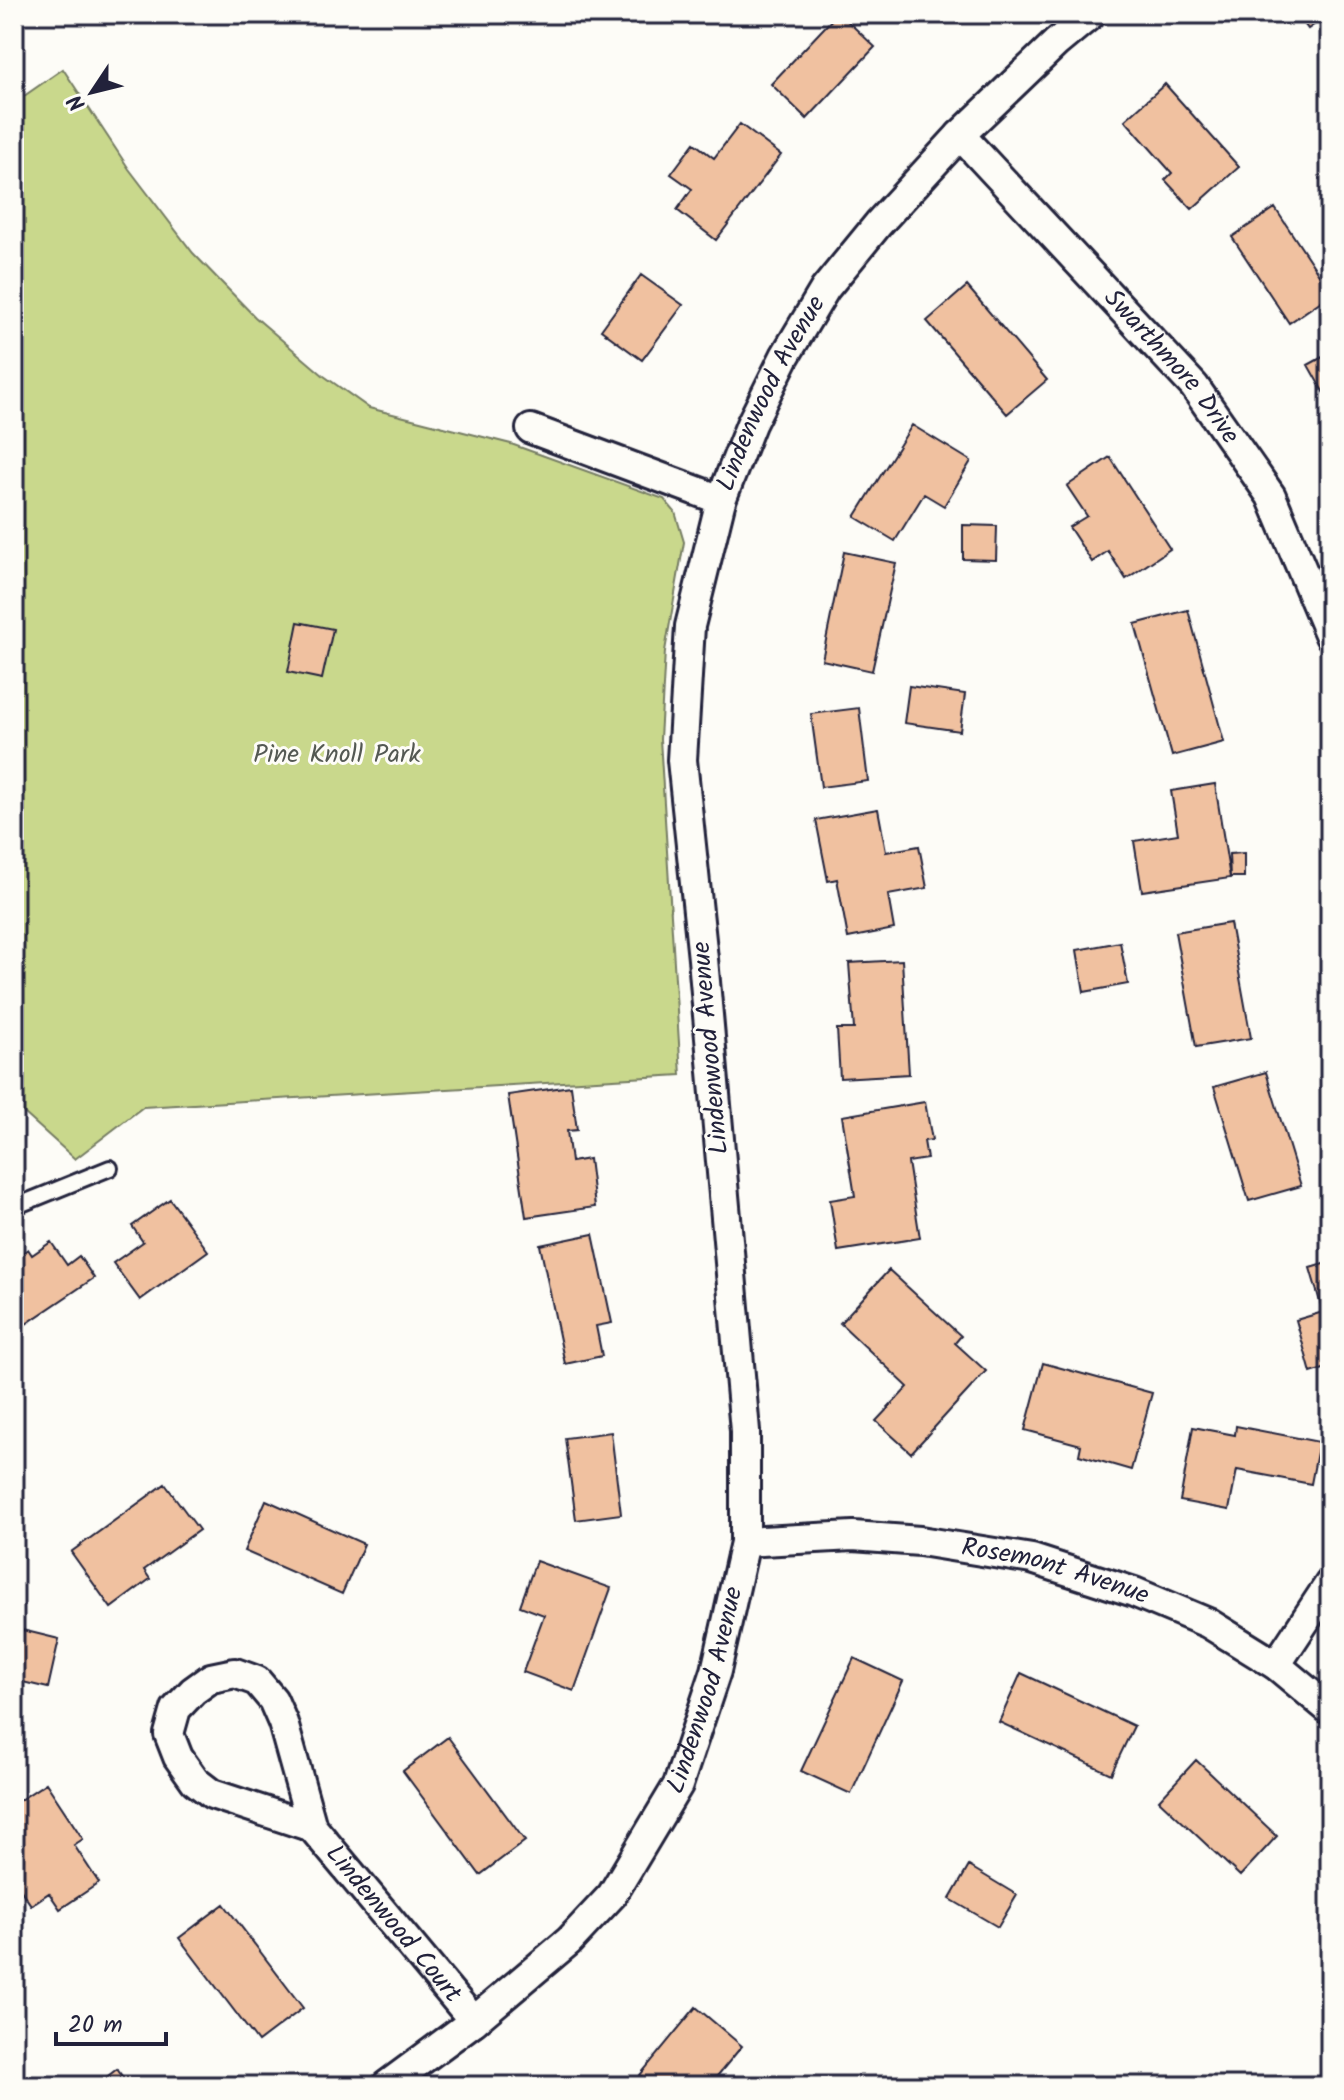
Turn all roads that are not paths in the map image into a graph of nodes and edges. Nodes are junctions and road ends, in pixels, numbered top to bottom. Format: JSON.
{"nodes":[{"id":1,"x":1091,"y":14,"type":"edge"},
{"id":2,"x":960,"y":135,"type":"junction"},
{"id":3,"x":531,"y":429,"type":"dead end"},
{"id":4,"x":721,"y":500,"type":"junction"},
{"id":5,"x":1330,"y":636,"type":"edge"},
{"id":6,"x":110,"y":1168,"type":"dead end"},
{"id":7,"x":14,"y":1207,"type":"edge"},
{"id":8,"x":745,"y":1542,"type":"junction"},
{"id":9,"x":1330,"y":1583,"type":"edge"},
{"id":10,"x":1276,"y":1665,"type":"junction"},
{"id":11,"x":1330,"y":1710,"type":"edge"},
{"id":12,"x":312,"y":1827,"type":"junction"},
{"id":13,"x":474,"y":2021,"type":"junction"},
{"id":14,"x":386,"y":2086,"type":"edge"}],
"edges":[{"from":1,"to":2,"type":"street","name":"Lindenwood Avenue"},
{"from":2,"to":4,"type":"street","name":"Lindenwood Avenue"},
{"from":2,"to":5,"type":"street","name":"Swarthmore Drive"},
{"from":3,"to":4,"type":"street"},
{"from":4,"to":8,"type":"street","name":"Lindenwood Avenue"},
{"from":6,"to":7,"type":"lane"},
{"from":8,"to":10,"type":"street","name":"Rosemont Avenue"},
{"from":8,"to":13,"type":"street","name":"Lindenwood Avenue"},
{"from":9,"to":10,"type":"street"},
{"from":10,"to":11,"type":"street","name":"Rosemont Avenue"},
{"from":12,"to":12,"type":"street","name":"Lindenwood Court"},
{"from":12,"to":13,"type":"street","name":"Lindenwood Court"},
{"from":13,"to":14,"type":"street","name":"Lindenwood Avenue"}]}
